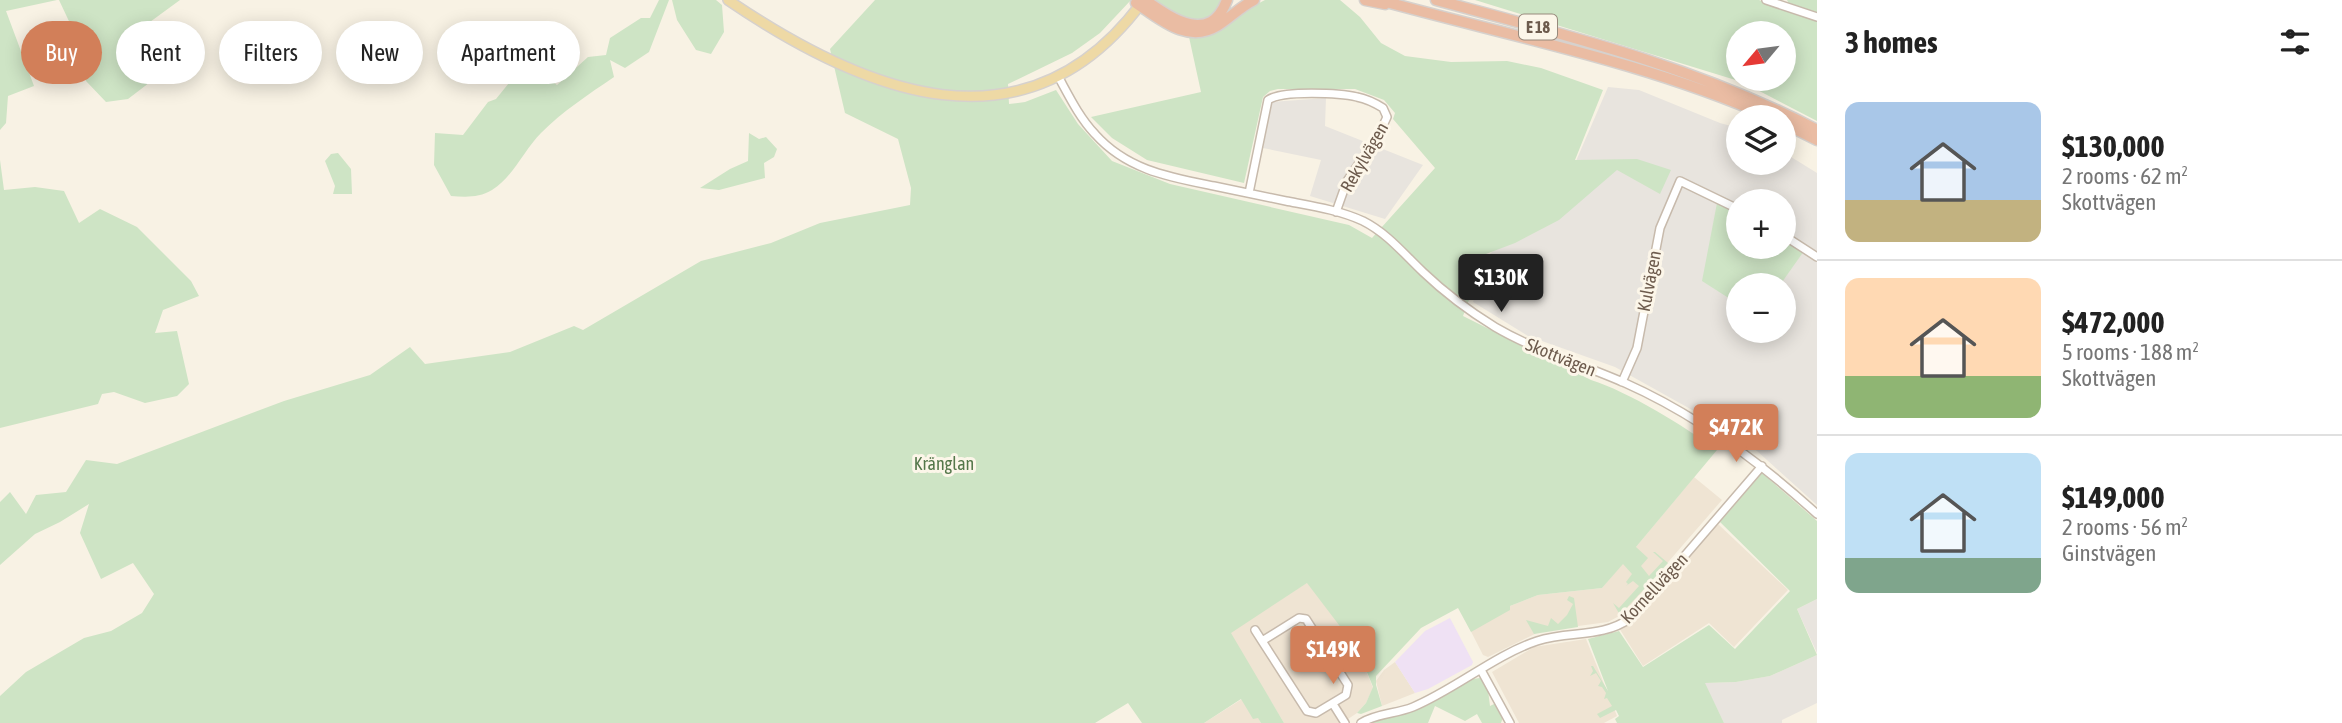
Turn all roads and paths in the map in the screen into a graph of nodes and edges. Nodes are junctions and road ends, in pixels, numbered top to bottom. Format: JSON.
{"nodes":[{"id":1,"x":728,"y":0,"type":"edge"},
{"id":2,"x":1227,"y":0,"type":"edge"},
{"id":3,"x":1254,"y":0,"type":"edge"},
{"id":4,"x":1365,"y":0,"type":"edge"},
{"id":5,"x":1379,"y":0,"type":"edge"},
{"id":6,"x":1436,"y":0,"type":"edge"},
{"id":7,"x":1766,"y":0,"type":"edge"},
{"id":8,"x":1138,"y":5,"type":"edge"},
{"id":9,"x":1433,"y":15,"type":"junction"},
{"id":10,"x":1817,"y":17,"type":"edge"},
{"id":11,"x":1058,"y":76,"type":"junction"},
{"id":12,"x":1739,"y":105,"type":"edge"},
{"id":13,"x":1796,"y":130,"type":"edge"},
{"id":14,"x":1817,"y":130,"type":"edge"},
{"id":15,"x":1817,"y":140,"type":"edge"},
{"id":16,"x":1249,"y":193,"type":"junction"},
{"id":17,"x":1726,"y":203,"type":"edge"},
{"id":18,"x":1336,"y":212,"type":"junction"},
{"id":19,"x":1796,"y":243,"type":"edge"},
{"id":20,"x":1817,"y":257,"type":"edge"},
{"id":21,"x":1622,"y":382,"type":"junction"},
{"id":22,"x":1762,"y":466,"type":"junction"},
{"id":23,"x":1817,"y":514,"type":"edge"},
{"id":24,"x":1255,"y":630,"type":"dead end"},
{"id":25,"x":1262,"y":641,"type":"junction"},
{"id":26,"x":1481,"y":670,"type":"junction"},
{"id":27,"x":1333,"y":704,"type":"junction"},
{"id":28,"x":1345,"y":723,"type":"edge"},
{"id":29,"x":1361,"y":723,"type":"edge"},
{"id":30,"x":1509,"y":723,"type":"edge"}],
"edges":[{"from":1,"to":11,"type":"main road"},
{"from":2,"to":8,"type":"highway"},
{"from":3,"to":8,"type":"highway"},
{"from":4,"to":9,"type":"highway","number":"E 18"},
{"from":5,"to":9,"type":"highway","number":"E 18"},
{"from":6,"to":14,"type":"highway","number":"E 18"},
{"from":7,"to":10,"type":"street"},
{"from":8,"to":11,"type":"main road"},
{"from":9,"to":12,"type":"highway","number":"E 18"},
{"from":11,"to":16,"type":"street","name":"Skottvägen"},
{"from":13,"to":15,"type":"highway"},
{"from":16,"to":18,"type":"street","name":"Skottvägen"},
{"from":16,"to":18,"type":"street","name":"Rekylvägen"},
{"from":17,"to":21,"type":"street","name":"Kulvägen"},
{"from":18,"to":21,"type":"street","name":"Skottvägen"},
{"from":19,"to":20,"type":"street"},
{"from":21,"to":22,"type":"street","name":"Skottvägen"},
{"from":22,"to":23,"type":"street","name":"Skottvägen"},
{"from":22,"to":26,"type":"street","name":"Kornellvägen"},
{"from":24,"to":25,"type":"street"},
{"from":25,"to":27,"type":"street"},
{"from":25,"to":27,"type":"street"},
{"from":26,"to":29,"type":"street","name":"Kornellvägen"},
{"from":26,"to":30,"type":"street"},
{"from":27,"to":28,"type":"street"}]}
